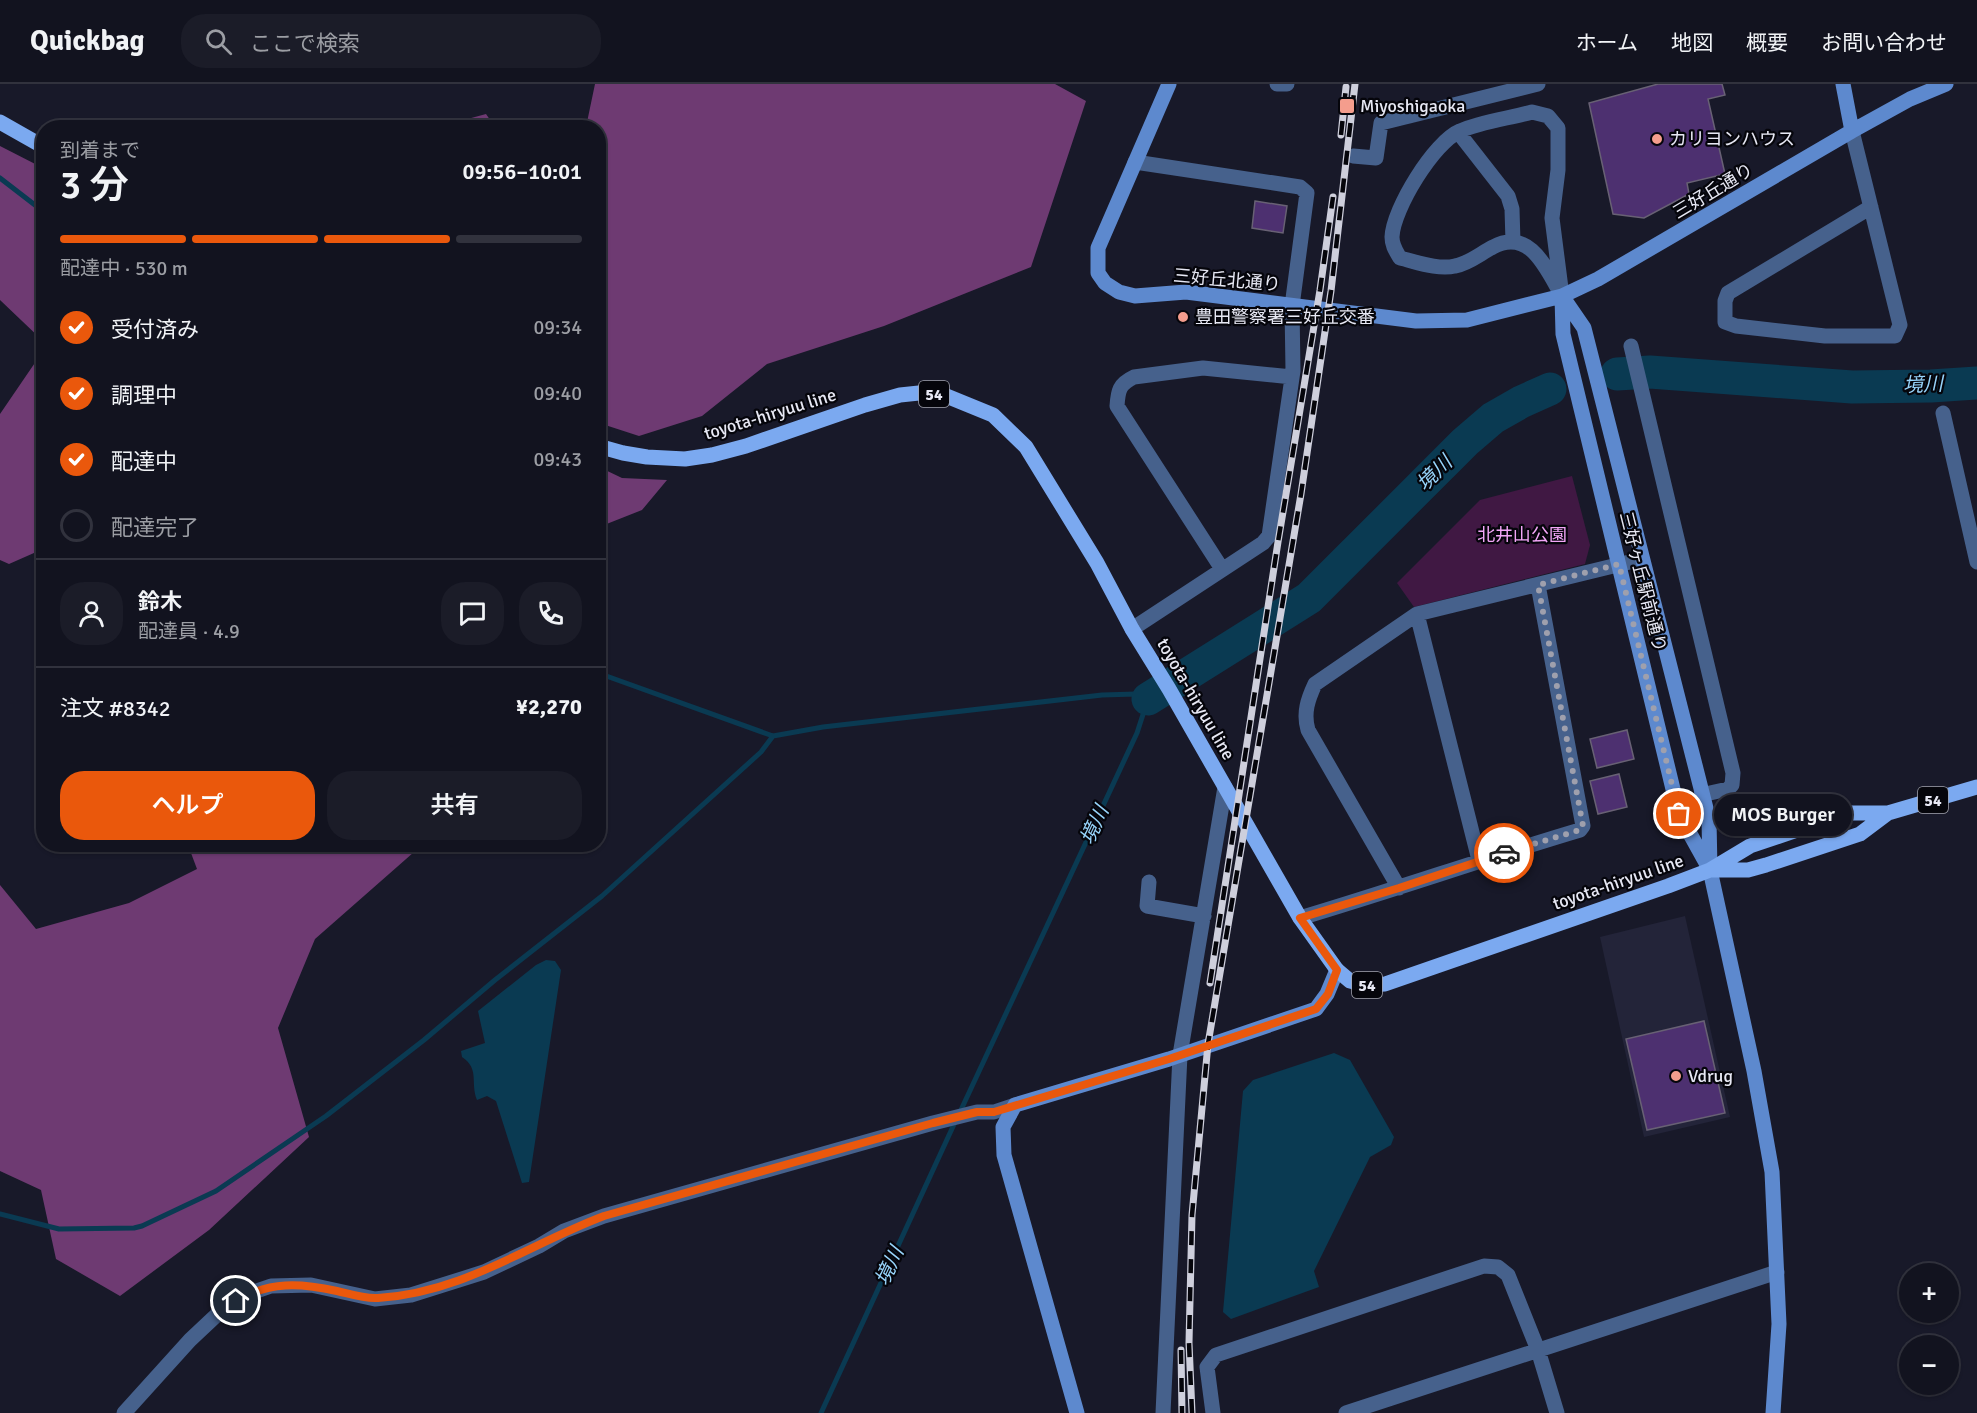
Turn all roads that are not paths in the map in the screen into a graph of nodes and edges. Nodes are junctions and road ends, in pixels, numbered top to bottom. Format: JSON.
{"nodes":[{"id":1,"x":1169,"y":84,"type":"edge"},
{"id":2,"x":1277,"y":84,"type":"edge"},
{"id":3,"x":1287,"y":84,"type":"edge"},
{"id":4,"x":1538,"y":84,"type":"edge"},
{"id":5,"x":1843,"y":84,"type":"edge"},
{"id":6,"x":1946,"y":84,"type":"edge"},
{"id":7,"x":0,"y":122,"type":"edge"},
{"id":8,"x":1852,"y":131,"type":"junction"},
{"id":9,"x":1458,"y":132,"type":"junction"},
{"id":10,"x":36,"y":142,"type":"edge"},
{"id":11,"x":1353,"y":156,"type":"dead end"},
{"id":12,"x":1135,"y":162,"type":"junction"},
{"id":13,"x":1872,"y":207,"type":"junction"},
{"id":14,"x":1514,"y":242,"type":"junction"},
{"id":15,"x":1562,"y":296,"type":"junction"},
{"id":16,"x":1292,"y":306,"type":"junction"},
{"id":17,"x":1631,"y":346,"type":"dead end"},
{"id":18,"x":1292,"y":377,"type":"junction"},
{"id":19,"x":1943,"y":413,"type":"dead end"},
{"id":20,"x":606,"y":448,"type":"edge"},
{"id":21,"x":1642,"y":559,"type":"junction"},
{"id":22,"x":1977,"y":562,"type":"edge"},
{"id":23,"x":1619,"y":564,"type":"junction"},
{"id":24,"x":1222,"y":569,"type":"junction"},
{"id":25,"x":1538,"y":585,"type":"junction"},
{"id":26,"x":1417,"y":614,"type":"junction"},
{"id":27,"x":1132,"y":629,"type":"junction"},
{"id":28,"x":1225,"y":787,"type":"junction"},
{"id":29,"x":1977,"y":787,"type":"edge"},
{"id":30,"x":1701,"y":795,"type":"junction"},
{"id":31,"x":1888,"y":813,"type":"junction"},
{"id":32,"x":1479,"y":860,"type":"junction"},
{"id":33,"x":1710,"y":870,"type":"junction"},
{"id":34,"x":1149,"y":882,"type":"dead end"},
{"id":35,"x":1399,"y":888,"type":"junction"},
{"id":36,"x":1203,"y":916,"type":"junction"},
{"id":37,"x":1300,"y":918,"type":"junction"},
{"id":38,"x":1337,"y":970,"type":"junction"},
{"id":39,"x":1180,"y":1055,"type":"junction"},
{"id":40,"x":1015,"y":1105,"type":"junction"},
{"id":41,"x":1777,"y":1272,"type":"junction"},
{"id":42,"x":1538,"y":1350,"type":"junction"},
{"id":43,"x":124,"y":1413,"type":"edge"},
{"id":44,"x":1077,"y":1413,"type":"edge"},
{"id":45,"x":1163,"y":1413,"type":"edge"},
{"id":46,"x":1213,"y":1413,"type":"edge"},
{"id":47,"x":1347,"y":1413,"type":"edge"},
{"id":48,"x":1557,"y":1413,"type":"edge"},
{"id":49,"x":1773,"y":1413,"type":"edge"}],
"edges":[{"from":1,"to":12,"type":"street","name":"三好丘北通り"},
{"from":2,"to":3,"type":"street"},
{"from":4,"to":11,"type":"street"},
{"from":5,"to":8,"type":"street"},
{"from":6,"to":8,"type":"street","name":"三好丘通り"},
{"from":7,"to":10,"type":"main road"},
{"from":8,"to":13,"type":"street"},
{"from":8,"to":15,"type":"street","name":"三好丘通り"},
{"from":9,"to":14,"type":"street"},
{"from":9,"to":14,"type":"street"},
{"from":9,"to":15,"type":"street"},
{"from":12,"to":16,"type":"street"},
{"from":12,"to":16,"type":"street","name":"三好丘北通り"},
{"from":13,"to":13,"type":"street"},
{"from":14,"to":15,"type":"street"},
{"from":15,"to":16,"type":"street","name":"三好丘北通り"},
{"from":15,"to":21,"type":"street"},
{"from":15,"to":23,"type":"street","name":"三好ヶ丘駅前通り"},
{"from":16,"to":18,"type":"street"},
{"from":17,"to":30,"type":"street"},
{"from":18,"to":24,"type":"street"},
{"from":18,"to":24,"type":"street"},
{"from":19,"to":22,"type":"street"},
{"from":20,"to":27,"type":"main road","name":"toyota-hiryuu line","number":"54"},
{"from":21,"to":23,"type":"street"},
{"from":21,"to":30,"type":"street"},
{"from":23,"to":25,"type":"street"},
{"from":23,"to":33,"type":"street","name":"三好ヶ丘駅前通り"},
{"from":24,"to":27,"type":"street"},
{"from":25,"to":26,"type":"street"},
{"from":25,"to":32,"type":"street"},
{"from":26,"to":32,"type":"street"},
{"from":26,"to":35,"type":"street"},
{"from":27,"to":28,"type":"main road","name":"toyota-hiryuu line","number":"54"},
{"from":28,"to":36,"type":"street"},
{"from":28,"to":37,"type":"main road","name":"toyota-hiryuu line","number":"54"},
{"from":29,"to":31,"type":"main road","number":"54"},
{"from":30,"to":33,"type":"street"},
{"from":31,"to":33,"type":"main road","number":"54"},
{"from":31,"to":33,"type":"main road","number":"54"},
{"from":32,"to":35,"type":"street"},
{"from":33,"to":38,"type":"main road","name":"toyota-hiryuu line","number":"54"},
{"from":33,"to":41,"type":"street"},
{"from":34,"to":36,"type":"street"},
{"from":35,"to":37,"type":"street"},
{"from":36,"to":39,"type":"street"},
{"from":37,"to":38,"type":"main road","name":"toyota-hiryuu line","number":"54"},
{"from":38,"to":39,"type":"street"},
{"from":39,"to":40,"type":"street"},
{"from":39,"to":45,"type":"street"},
{"from":40,"to":43,"type":"street"},
{"from":40,"to":44,"type":"street"},
{"from":41,"to":42,"type":"street"},
{"from":41,"to":49,"type":"street"},
{"from":42,"to":46,"type":"street"},
{"from":42,"to":47,"type":"street"},
{"from":42,"to":48,"type":"street"}]}
